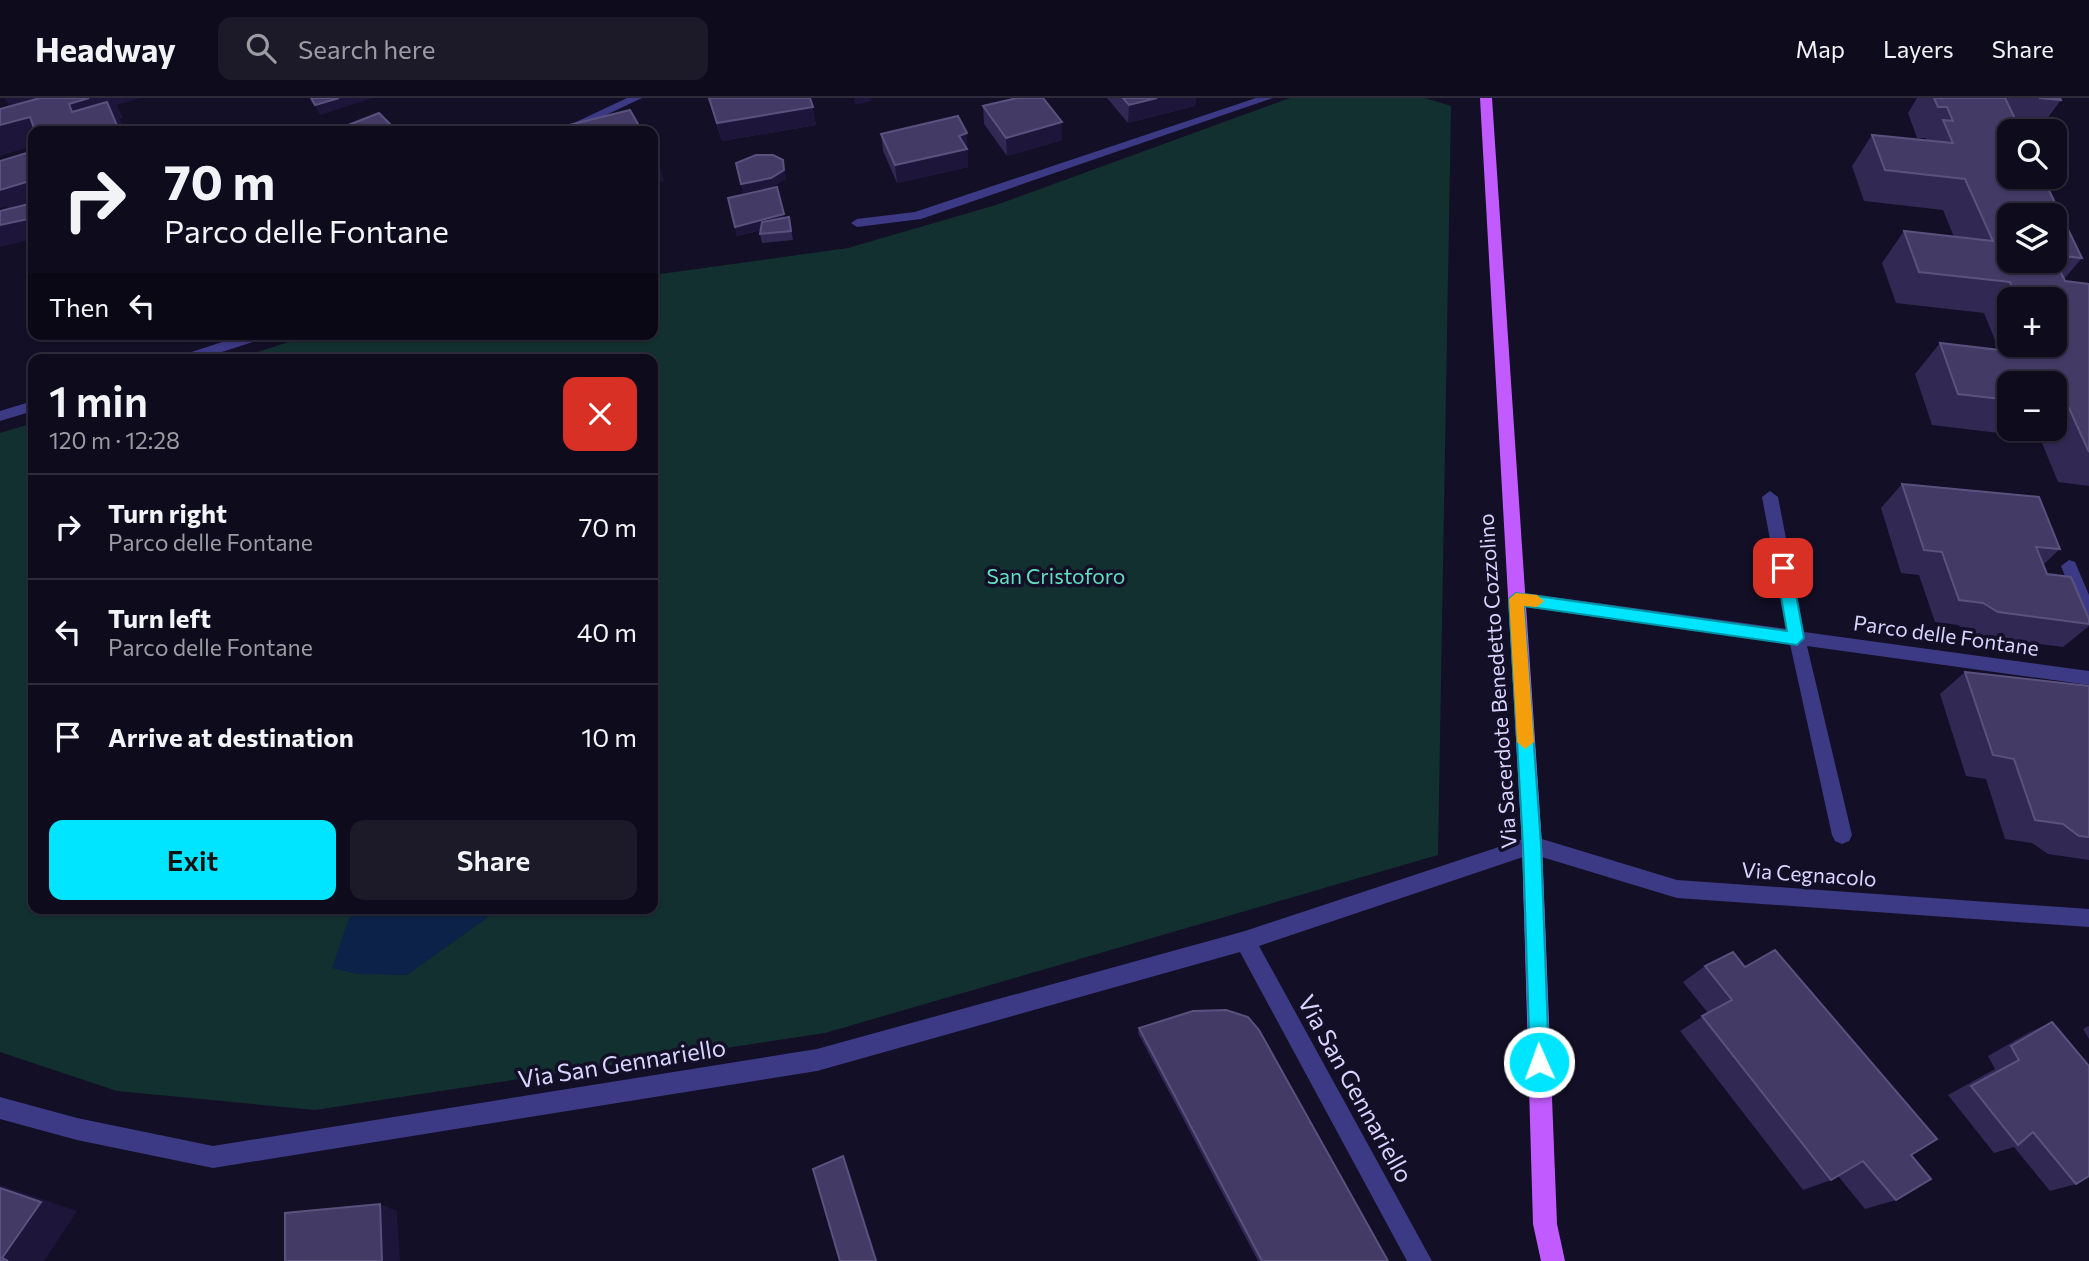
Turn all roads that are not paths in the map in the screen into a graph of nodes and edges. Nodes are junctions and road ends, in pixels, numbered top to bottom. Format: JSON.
{"nodes":[{"id":1,"x":636,"y":98,"type":"edge"},
{"id":2,"x":1267,"y":98,"type":"edge"},
{"id":3,"x":1486,"y":98,"type":"edge"},
{"id":4,"x":573,"y":126,"type":"edge"},
{"id":5,"x":857,"y":223,"type":"dead end"},
{"id":6,"x":244,"y":340,"type":"edge"},
{"id":7,"x":200,"y":354,"type":"edge"},
{"id":8,"x":28,"y":408,"type":"edge"},
{"id":9,"x":0,"y":416,"type":"edge"},
{"id":10,"x":1770,"y":497,"type":"dead end"},
{"id":11,"x":2069,"y":566,"type":"dead end"},
{"id":12,"x":1516,"y":599,"type":"junction"},
{"id":13,"x":2089,"y":616,"type":"edge"},
{"id":14,"x":1797,"y":638,"type":"junction"},
{"id":15,"x":2089,"y":678,"type":"edge"},
{"id":16,"x":1842,"y":835,"type":"dead end"},
{"id":17,"x":1532,"y":845,"type":"junction"},
{"id":18,"x":2089,"y":918,"type":"edge"},
{"id":19,"x":1245,"y":941,"type":"junction"},
{"id":20,"x":0,"y":1108,"type":"edge"},
{"id":21,"x":1420,"y":1261,"type":"edge"},
{"id":22,"x":1553,"y":1261,"type":"edge"}],
"edges":[{"from":1,"to":4,"type":"street"},
{"from":2,"to":5,"type":"street"},
{"from":3,"to":12,"type":"main road","name":"Via Sacerdote Benedetto Cozzolino"},
{"from":6,"to":7,"type":"street"},
{"from":8,"to":9,"type":"street"},
{"from":10,"to":14,"type":"street"},
{"from":11,"to":13,"type":"street"},
{"from":12,"to":14,"type":"street","name":"Parco delle Fontane"},
{"from":12,"to":17,"type":"main road","name":"Via Sacerdote Benedetto Cozzolino"},
{"from":14,"to":15,"type":"street","name":"Parco delle Fontane"},
{"from":14,"to":16,"type":"street"},
{"from":17,"to":18,"type":"street","name":"Via Cegnacolo"},
{"from":17,"to":19,"type":"street","name":"Via San Gennariello"},
{"from":17,"to":22,"type":"main road","name":"Via Sacerdote Benedetto Cozzolino"},
{"from":19,"to":20,"type":"street","name":"Via San Gennariello"},
{"from":19,"to":21,"type":"street","name":"Via San Gennariello"}]}
